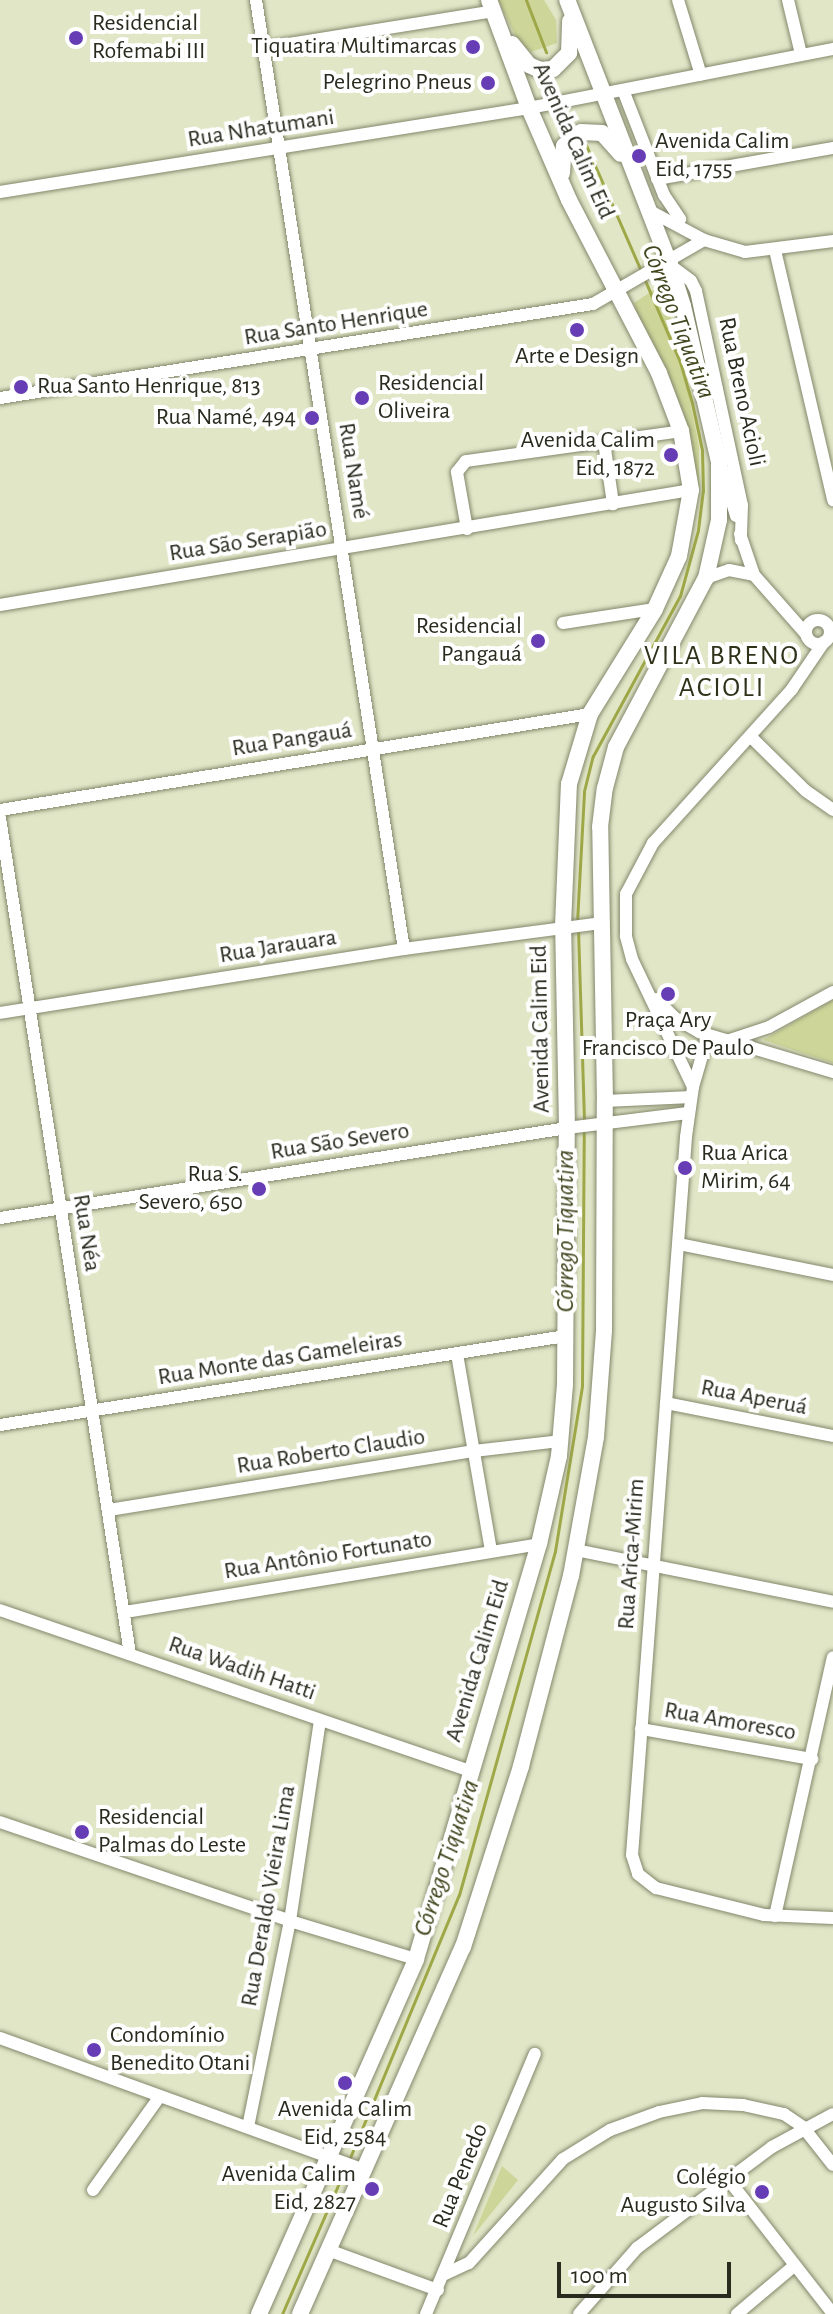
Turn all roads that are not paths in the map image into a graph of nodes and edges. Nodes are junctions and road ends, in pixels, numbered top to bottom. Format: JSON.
{"nodes":[{"id":1,"x":256,"y":0,"type":"edge"},
{"id":2,"x":678,"y":0,"type":"edge"},
{"id":3,"x":788,"y":0,"type":"edge"},
{"id":4,"x":567,"y":1,"type":"edge"},
{"id":5,"x":491,"y":6,"type":"edge"},
{"id":6,"x":264,"y":48,"type":"junction"},
{"id":7,"x":833,"y":49,"type":"edge"},
{"id":8,"x":801,"y":54,"type":"junction"},
{"id":9,"x":701,"y":75,"type":"junction"},
{"id":10,"x":623,"y":90,"type":"junction"},
{"id":11,"x":604,"y":93,"type":"junction"},
{"id":12,"x":529,"y":108,"type":"junction"},
{"id":13,"x":280,"y":148,"type":"junction"},
{"id":14,"x":833,"y":148,"type":"edge"},
{"id":15,"x":657,"y":179,"type":"junction"},
{"id":16,"x":639,"y":183,"type":"junction"},
{"id":17,"x":0,"y":192,"type":"edge"},
{"id":18,"x":569,"y":200,"type":"junction"},
{"id":19,"x":650,"y":211,"type":"junction"},
{"id":20,"x":680,"y":219,"type":"dead end"},
{"id":21,"x":704,"y":240,"type":"junction"},
{"id":22,"x":833,"y":241,"type":"edge"},
{"id":23,"x":775,"y":250,"type":"junction"},
{"id":24,"x":669,"y":262,"type":"junction"},
{"id":25,"x":623,"y":290,"type":"junction"},
{"id":26,"x":312,"y":351,"type":"junction"},
{"id":27,"x":0,"y":398,"type":"edge"},
{"id":28,"x":681,"y":431,"type":"junction"},
{"id":29,"x":604,"y":442,"type":"junction"},
{"id":30,"x":719,"y":462,"type":"junction"},
{"id":31,"x":691,"y":490,"type":"junction"},
{"id":32,"x":833,"y":500,"type":"edge"},
{"id":33,"x":613,"y":504,"type":"junction"},
{"id":34,"x":467,"y":529,"type":"junction"},
{"id":35,"x":741,"y":540,"type":"junction"},
{"id":36,"x":343,"y":549,"type":"junction"},
{"id":37,"x":754,"y":575,"type":"junction"},
{"id":38,"x":706,"y":578,"type":"junction"},
{"id":39,"x":0,"y":605,"type":"edge"},
{"id":40,"x":781,"y":605,"type":"junction"},
{"id":41,"x":655,"y":609,"type":"junction"},
{"id":42,"x":824,"y":622,"type":"edge"},
{"id":43,"x":563,"y":623,"type":"dead end"},
{"id":44,"x":807,"y":636,"type":"junction"},
{"id":45,"x":828,"y":639,"type":"edge"},
{"id":46,"x":803,"y":672,"type":"junction"},
{"id":47,"x":590,"y":714,"type":"junction"},
{"id":48,"x":750,"y":736,"type":"junction"},
{"id":49,"x":373,"y":749,"type":"junction"},
{"id":50,"x":0,"y":810,"type":"edge"},
{"id":51,"x":833,"y":810,"type":"edge"},
{"id":52,"x":0,"y":818,"type":"edge"},
{"id":53,"x":602,"y":923,"type":"junction"},
{"id":54,"x":563,"y":926,"type":"junction"},
{"id":55,"x":404,"y":949,"type":"junction"},
{"id":56,"x":644,"y":984,"type":"junction"},
{"id":57,"x":833,"y":992,"type":"edge"},
{"id":58,"x":28,"y":1008,"type":"junction"},
{"id":59,"x":0,"y":1013,"type":"edge"},
{"id":60,"x":708,"y":1035,"type":"junction"},
{"id":61,"x":727,"y":1041,"type":"junction"},
{"id":62,"x":833,"y":1072,"type":"edge"},
{"id":63,"x":692,"y":1092,"type":"junction"},
{"id":64,"x":605,"y":1101,"type":"junction"},
{"id":65,"x":688,"y":1113,"type":"junction"},
{"id":66,"x":598,"y":1124,"type":"junction"},
{"id":67,"x":572,"y":1128,"type":"junction"},
{"id":68,"x":60,"y":1209,"type":"junction"},
{"id":69,"x":0,"y":1218,"type":"edge"},
{"id":70,"x":679,"y":1244,"type":"junction"},
{"id":71,"x":833,"y":1275,"type":"edge"},
{"id":72,"x":566,"y":1336,"type":"junction"},
{"id":73,"x":457,"y":1354,"type":"junction"},
{"id":74,"x":666,"y":1403,"type":"junction"},
{"id":75,"x":93,"y":1410,"type":"junction"},
{"id":76,"x":0,"y":1425,"type":"edge"},
{"id":77,"x":833,"y":1436,"type":"edge"},
{"id":78,"x":561,"y":1441,"type":"junction"},
{"id":79,"x":474,"y":1451,"type":"junction"},
{"id":80,"x":109,"y":1510,"type":"junction"},
{"id":81,"x":539,"y":1544,"type":"junction"},
{"id":82,"x":576,"y":1550,"type":"junction"},
{"id":83,"x":491,"y":1551,"type":"junction"},
{"id":84,"x":653,"y":1567,"type":"junction"},
{"id":85,"x":833,"y":1602,"type":"edge"},
{"id":86,"x":0,"y":1610,"type":"edge"},
{"id":87,"x":125,"y":1612,"type":"junction"},
{"id":88,"x":130,"y":1654,"type":"junction"},
{"id":89,"x":833,"y":1657,"type":"edge"},
{"id":90,"x":320,"y":1720,"type":"junction"},
{"id":91,"x":641,"y":1729,"type":"junction"},
{"id":92,"x":812,"y":1759,"type":"junction"},
{"id":93,"x":469,"y":1771,"type":"junction"},
{"id":94,"x":0,"y":1822,"type":"edge"},
{"id":95,"x":775,"y":1916,"type":"junction"},
{"id":96,"x":826,"y":1918,"type":"edge"},
{"id":97,"x":290,"y":1921,"type":"junction"},
{"id":98,"x":833,"y":1929,"type":"edge"},
{"id":99,"x":416,"y":1959,"type":"junction"},
{"id":100,"x":0,"y":2038,"type":"edge"},
{"id":101,"x":535,"y":2054,"type":"dead end"},
{"id":102,"x":160,"y":2096,"type":"junction"},
{"id":103,"x":833,"y":2114,"type":"edge"},
{"id":104,"x":248,"y":2127,"type":"junction"},
{"id":105,"x":803,"y":2127,"type":"junction"},
{"id":106,"x":335,"y":2159,"type":"junction"},
{"id":107,"x":833,"y":2165,"type":"edge"},
{"id":108,"x":360,"y":2168,"type":"junction"},
{"id":109,"x":728,"y":2179,"type":"junction"},
{"id":110,"x":93,"y":2190,"type":"dead end"},
{"id":111,"x":328,"y":2250,"type":"junction"},
{"id":112,"x":794,"y":2266,"type":"junction"},
{"id":113,"x":445,"y":2274,"type":"junction"},
{"id":114,"x":438,"y":2290,"type":"junction"},
{"id":115,"x":259,"y":2314,"type":"edge"},
{"id":116,"x":300,"y":2314,"type":"edge"},
{"id":117,"x":426,"y":2314,"type":"edge"},
{"id":118,"x":579,"y":2314,"type":"edge"},
{"id":119,"x":737,"y":2314,"type":"edge"},
{"id":120,"x":833,"y":2314,"type":"edge"}],
"edges":[{"from":1,"to":6,"type":"street","name":"Rua Namé"},
{"from":2,"to":9,"type":"street"},
{"from":3,"to":8,"type":"street"},
{"from":4,"to":5,"type":"main road"},
{"from":4,"to":11,"type":"main road","name":"Avenida Calim Eid"},
{"from":5,"to":6,"type":"street"},
{"from":5,"to":12,"type":"main road","name":"Avenida Calim Eid"},
{"from":6,"to":13,"type":"street","name":"Rua Namé"},
{"from":7,"to":8,"type":"street","name":"Rua Nhatumani"},
{"from":8,"to":9,"type":"street","name":"Rua Nhatumani"},
{"from":9,"to":10,"type":"street","name":"Rua Nhatumani"},
{"from":10,"to":11,"type":"street","name":"Rua Nhatumani"},
{"from":10,"to":15,"type":"street"},
{"from":11,"to":12,"type":"street","name":"Rua Nhatumani"},
{"from":11,"to":16,"type":"main road","name":"Avenida Calim Eid"},
{"from":12,"to":13,"type":"street","name":"Rua Nhatumani"},
{"from":12,"to":18,"type":"main road","name":"Avenida Calim Eid"},
{"from":13,"to":17,"type":"street","name":"Rua Nhatumani"},
{"from":13,"to":26,"type":"street","name":"Rua Namé"},
{"from":14,"to":15,"type":"street"},
{"from":15,"to":20,"type":"street"},
{"from":16,"to":18,"type":"main road"},
{"from":16,"to":19,"type":"main road","name":"Avenida Calim Eid"},
{"from":18,"to":25,"type":"main road","name":"Avenida Calim Eid"},
{"from":19,"to":21,"type":"street"},
{"from":19,"to":24,"type":"main road","name":"Avenida Calim Eid"},
{"from":21,"to":23,"type":"street"},
{"from":21,"to":24,"type":"street","name":"Rua Santo Henrique"},
{"from":22,"to":23,"type":"street"},
{"from":23,"to":32,"type":"street"},
{"from":24,"to":25,"type":"street","name":"Rua Santo Henrique"},
{"from":24,"to":30,"type":"main road","name":"Avenida Calim Eid"},
{"from":24,"to":35,"type":"street","name":"Rua Breno Acioli"},
{"from":25,"to":26,"type":"street","name":"Rua Santo Henrique"},
{"from":25,"to":28,"type":"main road","name":"Avenida Calim Eid"},
{"from":26,"to":27,"type":"street","name":"Rua Santo Henrique"},
{"from":26,"to":36,"type":"street","name":"Rua Namé"},
{"from":28,"to":29,"type":"street"},
{"from":28,"to":31,"type":"main road","name":"Avenida Calim Eid"},
{"from":29,"to":33,"type":"street"},
{"from":29,"to":34,"type":"street"},
{"from":30,"to":35,"type":"street","name":"Rua Breno Acioli"},
{"from":30,"to":38,"type":"main road","name":"Avenida Calim Eid"},
{"from":31,"to":33,"type":"street","name":"Rua São Serapião"},
{"from":31,"to":41,"type":"main road","name":"Avenida Calim Eid"},
{"from":33,"to":34,"type":"street","name":"Rua São Serapião"},
{"from":34,"to":36,"type":"street","name":"Rua São Serapião"},
{"from":35,"to":37,"type":"street","name":"Rua Breno Acioli"},
{"from":36,"to":39,"type":"street","name":"Rua São Serapião"},
{"from":36,"to":49,"type":"street","name":"Rua Namé"},
{"from":37,"to":38,"type":"street"},
{"from":37,"to":40,"type":"street","name":"Rua Breno Acioli"},
{"from":38,"to":53,"type":"main road","name":"Avenida Calim Eid"},
{"from":40,"to":42,"type":"street","name":"Rua Breno Acioli"},
{"from":40,"to":44,"type":"street","name":"Rua Breno Acioli"},
{"from":41,"to":43,"type":"street"},
{"from":41,"to":47,"type":"main road","name":"Avenida Calim Eid"},
{"from":42,"to":44,"type":"street"},
{"from":42,"to":45,"type":"street"},
{"from":44,"to":45,"type":"street"},
{"from":44,"to":46,"type":"street"},
{"from":45,"to":46,"type":"street"},
{"from":46,"to":48,"type":"street"},
{"from":47,"to":49,"type":"street","name":"Rua Pangauá"},
{"from":47,"to":54,"type":"main road","name":"Avenida Calim Eid"},
{"from":48,"to":51,"type":"street"},
{"from":48,"to":56,"type":"street"},
{"from":49,"to":50,"type":"street","name":"Rua Pangauá"},
{"from":49,"to":55,"type":"street","name":"Rua Namé"},
{"from":52,"to":58,"type":"street","name":"Rua Néa"},
{"from":53,"to":54,"type":"street","name":"Rua Jarauara"},
{"from":53,"to":64,"type":"main road","name":"Avenida Calim Eid"},
{"from":54,"to":55,"type":"street","name":"Rua Jarauara"},
{"from":54,"to":67,"type":"main road","name":"Avenida Calim Eid"},
{"from":55,"to":58,"type":"street","name":"Rua Jarauara"},
{"from":56,"to":60,"type":"street"},
{"from":56,"to":63,"type":"street"},
{"from":57,"to":61,"type":"street"},
{"from":58,"to":59,"type":"street","name":"Rua Jarauara"},
{"from":58,"to":68,"type":"street","name":"Rua Néa"},
{"from":60,"to":61,"type":"street"},
{"from":60,"to":63,"type":"street","name":"Rua Arica-Mirim"},
{"from":61,"to":62,"type":"street"},
{"from":63,"to":64,"type":"street"},
{"from":63,"to":65,"type":"street","name":"Rua Arica-Mirim"},
{"from":64,"to":66,"type":"main road","name":"Avenida Calim Eid"},
{"from":65,"to":66,"type":"street","name":"Rua São Severo"},
{"from":65,"to":70,"type":"street","name":"Rua Arica-Mirim"},
{"from":66,"to":67,"type":"street","name":"Rua São Severo"},
{"from":66,"to":82,"type":"main road","name":"Avenida Calim Eid"},
{"from":67,"to":68,"type":"street","name":"Rua São Severo"},
{"from":67,"to":72,"type":"main road","name":"Avenida Calim Eid"},
{"from":68,"to":69,"type":"street","name":"Rua São Severo"},
{"from":68,"to":75,"type":"street","name":"Rua Néa"},
{"from":70,"to":71,"type":"street"},
{"from":70,"to":74,"type":"street","name":"Rua Arica-Mirim"},
{"from":72,"to":73,"type":"street","name":"Rua Monte das Gameleiras"},
{"from":72,"to":78,"type":"main road","name":"Avenida Calim Eid"},
{"from":73,"to":75,"type":"street","name":"Rua Monte das Gameleiras"},
{"from":73,"to":79,"type":"street"},
{"from":74,"to":77,"type":"street","name":"Rua Aperuá"},
{"from":74,"to":84,"type":"street","name":"Rua Arica-Mirim"},
{"from":75,"to":76,"type":"street","name":"Rua Monte das Gameleiras"},
{"from":75,"to":80,"type":"street","name":"Rua Néa"},
{"from":78,"to":79,"type":"street","name":"Rua Roberto Claudio"},
{"from":78,"to":81,"type":"main road","name":"Avenida Calim Eid"},
{"from":79,"to":80,"type":"street","name":"Rua Roberto Claudio"},
{"from":79,"to":83,"type":"street"},
{"from":80,"to":87,"type":"street","name":"Rua Néa"},
{"from":81,"to":83,"type":"street","name":"Rua Antônio Fortunato"},
{"from":81,"to":93,"type":"main road","name":"Avenida Calim Eid"},
{"from":82,"to":84,"type":"street"},
{"from":82,"to":108,"type":"main road","name":"Avenida Calim Eid"},
{"from":83,"to":87,"type":"street","name":"Rua Antônio Fortunato"},
{"from":84,"to":85,"type":"street"},
{"from":84,"to":91,"type":"street","name":"Rua Arica-Mirim"},
{"from":86,"to":88,"type":"street","name":"Rua Wadih Hatti"},
{"from":87,"to":88,"type":"street","name":"Rua Néa"},
{"from":88,"to":90,"type":"street","name":"Rua Wadih Hatti"},
{"from":89,"to":92,"type":"street"},
{"from":90,"to":93,"type":"street","name":"Rua Wadih Hatti"},
{"from":90,"to":97,"type":"street","name":"Rua Deraldo Vieira Lima"},
{"from":91,"to":92,"type":"street","name":"Rua Amoresco"},
{"from":91,"to":95,"type":"street","name":"Rua Arica-Mirim"},
{"from":92,"to":95,"type":"street"},
{"from":93,"to":99,"type":"main road","name":"Avenida Calim Eid"},
{"from":94,"to":97,"type":"street"},
{"from":95,"to":96,"type":"street","name":"Rua Arica-Mirim"},
{"from":96,"to":98,"type":"street"},
{"from":97,"to":99,"type":"street"},
{"from":97,"to":104,"type":"street","name":"Rua Deraldo Vieira Lima"},
{"from":99,"to":106,"type":"main road","name":"Avenida Calim Eid"},
{"from":100,"to":102,"type":"street"},
{"from":101,"to":113,"type":"street","name":"Rua Penedo"},
{"from":102,"to":104,"type":"street"},
{"from":102,"to":110,"type":"street"},
{"from":103,"to":105,"type":"street"},
{"from":104,"to":106,"type":"street"},
{"from":105,"to":107,"type":"street"},
{"from":105,"to":109,"type":"street"},
{"from":105,"to":113,"type":"street"},
{"from":106,"to":108,"type":"street"},
{"from":106,"to":115,"type":"main road","name":"Avenida Calim Eid"},
{"from":108,"to":111,"type":"main road","name":"Avenida Calim Eid"},
{"from":109,"to":112,"type":"street"},
{"from":109,"to":118,"type":"street"},
{"from":111,"to":114,"type":"street"},
{"from":111,"to":116,"type":"main road","name":"Avenida Calim Eid"},
{"from":112,"to":119,"type":"street"},
{"from":112,"to":120,"type":"street"},
{"from":113,"to":114,"type":"street","name":"Rua Penedo"},
{"from":114,"to":117,"type":"street","name":"Rua Penedo"}]}
